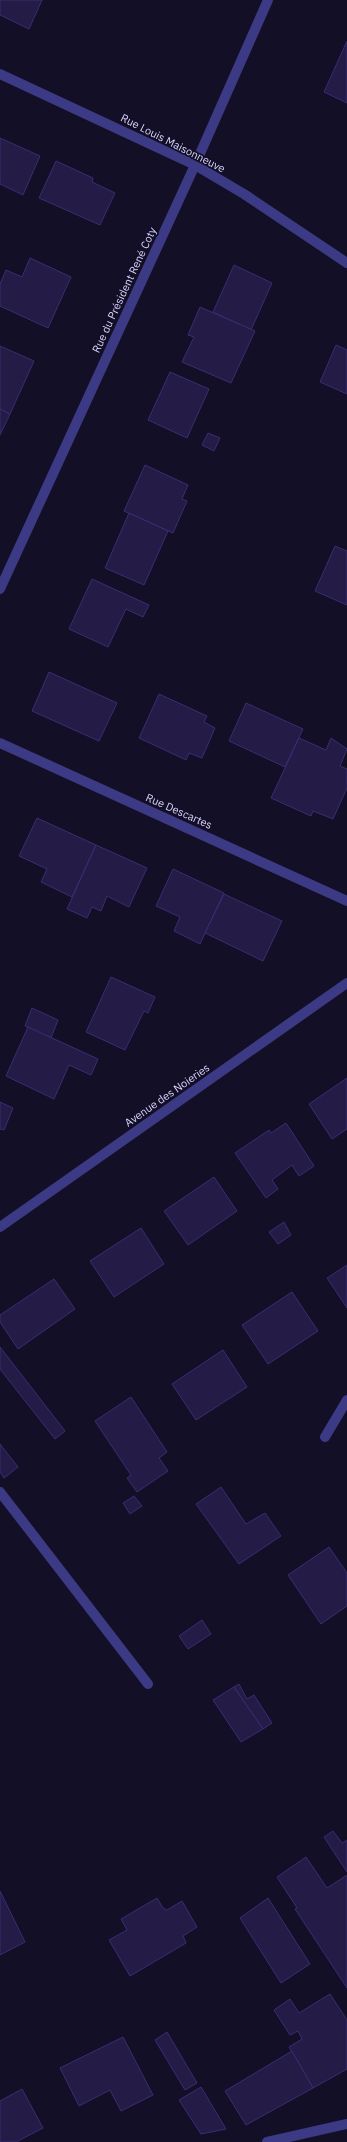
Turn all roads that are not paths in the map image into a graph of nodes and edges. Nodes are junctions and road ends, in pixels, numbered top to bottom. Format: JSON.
{"nodes":[{"id":1,"x":268,"y":0,"type":"edge"},
{"id":2,"x":0,"y":74,"type":"edge"},
{"id":3,"x":195,"y":165,"type":"junction"},
{"id":4,"x":347,"y":263,"type":"edge"},
{"id":5,"x":0,"y":589,"type":"edge"},
{"id":6,"x":0,"y":743,"type":"edge"},
{"id":7,"x":347,"y":901,"type":"edge"},
{"id":8,"x":347,"y":983,"type":"edge"},
{"id":9,"x":0,"y":1228,"type":"edge"},
{"id":10,"x":347,"y":1400,"type":"edge"},
{"id":11,"x":325,"y":1437,"type":"dead end"},
{"id":12,"x":0,"y":1492,"type":"edge"},
{"id":13,"x":148,"y":1684,"type":"dead end"},
{"id":14,"x":347,"y":2124,"type":"edge"},
{"id":15,"x":267,"y":2142,"type":"edge"}],
"edges":[{"from":1,"to":3,"type":"street","name":"Rue du Président René Coty"},
{"from":2,"to":3,"type":"street","name":"Rue Louis Maisonneuve"},
{"from":3,"to":4,"type":"street","name":"Rue Louis Maisonneuve"},
{"from":3,"to":5,"type":"street","name":"Rue du Président René Coty"},
{"from":6,"to":7,"type":"street","name":"Rue Descartes"},
{"from":8,"to":9,"type":"street","name":"Avenue des Noieries"},
{"from":10,"to":11,"type":"street"},
{"from":12,"to":13,"type":"street"},
{"from":14,"to":15,"type":"street"}]}
